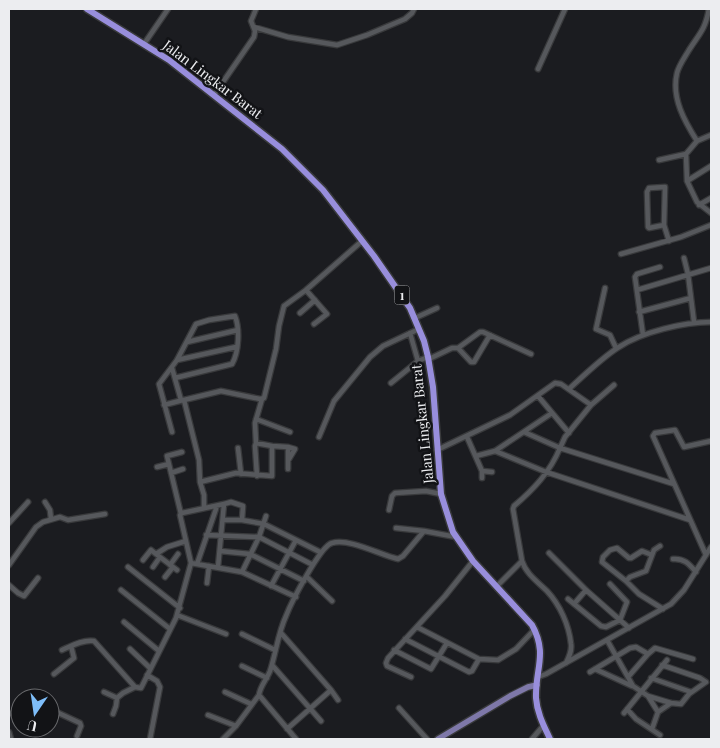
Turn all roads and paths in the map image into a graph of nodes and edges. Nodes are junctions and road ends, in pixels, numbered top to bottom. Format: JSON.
{"nodes":[{"id":1,"x":87,"y":9,"type":"edge"},
{"id":2,"x":168,"y":9,"type":"edge"},
{"id":3,"x":256,"y":9,"type":"edge"},
{"id":4,"x":414,"y":9,"type":"edge"},
{"id":5,"x":565,"y":9,"type":"edge"},
{"id":6,"x":709,"y":9,"type":"edge"},
{"id":7,"x":254,"y":27,"type":"junction"},
{"id":8,"x":144,"y":44,"type":"junction"},
{"id":9,"x":538,"y":68,"type":"dead end"},
{"id":10,"x":214,"y":95,"type":"junction"},
{"id":11,"x":711,"y":135,"type":"edge"},
{"id":12,"x":697,"y":141,"type":"junction"},
{"id":13,"x":686,"y":154,"type":"junction"},
{"id":14,"x":659,"y":160,"type":"dead end"},
{"id":15,"x":711,"y":166,"type":"edge"},
{"id":16,"x":687,"y":181,"type":"junction"},
{"id":17,"x":711,"y":198,"type":"edge"},
{"id":18,"x":699,"y":205,"type":"junction"},
{"id":19,"x":711,"y":213,"type":"edge"},
{"id":20,"x":664,"y":225,"type":"junction"},
{"id":21,"x":711,"y":225,"type":"edge"},
{"id":22,"x":362,"y":241,"type":"junction"},
{"id":23,"x":669,"y":241,"type":"junction"},
{"id":24,"x":621,"y":254,"type":"dead end"},
{"id":25,"x":684,"y":258,"type":"dead end"},
{"id":26,"x":660,"y":267,"type":"dead end"},
{"id":27,"x":711,"y":268,"type":"edge"},
{"id":28,"x":688,"y":274,"type":"junction"},
{"id":29,"x":605,"y":288,"type":"dead end"},
{"id":30,"x":306,"y":290,"type":"junction"},
{"id":31,"x":637,"y":290,"type":"junction"},
{"id":32,"x":691,"y":298,"type":"junction"},
{"id":33,"x":315,"y":300,"type":"junction"},
{"id":34,"x":438,"y":308,"type":"dead end"},
{"id":35,"x":639,"y":312,"type":"junction"},
{"id":36,"x":300,"y":313,"type":"dead end"},
{"id":37,"x":415,"y":318,"type":"junction"},
{"id":38,"x":694,"y":322,"type":"junction"},
{"id":39,"x":711,"y":322,"type":"edge"},
{"id":40,"x":314,"y":324,"type":"dead end"},
{"id":41,"x":419,"y":329,"type":"junction"},
{"id":42,"x":238,"y":330,"type":"junction"},
{"id":43,"x":410,"y":333,"type":"junction"},
{"id":44,"x":490,"y":335,"type":"junction"},
{"id":45,"x":643,"y":336,"type":"junction"},
{"id":46,"x":187,"y":342,"type":"junction"},
{"id":47,"x":236,"y":347,"type":"junction"},
{"id":48,"x":458,"y":348,"type":"junction"},
{"id":49,"x":616,"y":348,"type":"junction"},
{"id":50,"x":531,"y":354,"type":"dead end"},
{"id":51,"x":428,"y":358,"type":"junction"},
{"id":52,"x":177,"y":360,"type":"junction"},
{"id":53,"x":418,"y":361,"type":"junction"},
{"id":54,"x":172,"y":368,"type":"junction"},
{"id":55,"x":175,"y":378,"type":"junction"},
{"id":56,"x":390,"y":383,"type":"dead end"},
{"id":57,"x":614,"y":385,"type":"dead end"},
{"id":58,"x":569,"y":389,"type":"junction"},
{"id":59,"x":538,"y":396,"type":"junction"},
{"id":60,"x":262,"y":399,"type":"junction"},
{"id":61,"x":183,"y":400,"type":"junction"},
{"id":62,"x":164,"y":405,"type":"junction"},
{"id":63,"x":591,"y":405,"type":"junction"},
{"id":64,"x":552,"y":413,"type":"junction"},
{"id":65,"x":256,"y":419,"type":"junction"},
{"id":66,"x":172,"y":432,"type":"dead end"},
{"id":67,"x":290,"y":432,"type":"dead end"},
{"id":68,"x":524,"y":432,"type":"junction"},
{"id":69,"x":569,"y":433,"type":"junction"},
{"id":70,"x":319,"y":437,"type":"dead end"},
{"id":71,"x":467,"y":437,"type":"junction"},
{"id":72,"x":711,"y":441,"type":"edge"},
{"id":73,"x":256,"y":443,"type":"junction"},
{"id":74,"x":272,"y":446,"type":"junction"},
{"id":75,"x":238,"y":448,"type":"dead end"},
{"id":76,"x":560,"y":448,"type":"junction"},
{"id":77,"x":437,"y":450,"type":"junction"},
{"id":78,"x":495,"y":451,"type":"junction"},
{"id":79,"x":182,"y":452,"type":"dead end"},
{"id":80,"x":476,"y":456,"type":"junction"},
{"id":81,"x":169,"y":464,"type":"junction"},
{"id":82,"x":157,"y":467,"type":"dead end"},
{"id":83,"x":183,"y":469,"type":"dead end"},
{"id":84,"x":288,"y":469,"type":"dead end"},
{"id":85,"x":482,"y":471,"type":"junction"},
{"id":86,"x":171,"y":472,"type":"junction"},
{"id":87,"x":492,"y":472,"type":"dead end"},
{"id":88,"x":546,"y":472,"type":"junction"},
{"id":89,"x":240,"y":474,"type":"junction"},
{"id":90,"x":257,"y":476,"type":"junction"},
{"id":91,"x":482,"y":478,"type":"dead end"},
{"id":92,"x":200,"y":482,"type":"junction"},
{"id":93,"x":674,"y":484,"type":"junction"},
{"id":94,"x":441,"y":494,"type":"junction"},
{"id":95,"x":28,"y":502,"type":"dead end"},
{"id":96,"x":45,"y":502,"type":"dead end"},
{"id":97,"x":224,"y":504,"type":"junction"},
{"id":98,"x":216,"y":506,"type":"junction"},
{"id":99,"x":204,"y":508,"type":"junction"},
{"id":100,"x":389,"y":510,"type":"dead end"},
{"id":101,"x":105,"y":514,"type":"dead end"},
{"id":102,"x":181,"y":514,"type":"junction"},
{"id":103,"x":266,"y":516,"type":"dead end"},
{"id":104,"x":56,"y":518,"type":"junction"},
{"id":105,"x":223,"y":520,"type":"junction"},
{"id":106,"x":242,"y":520,"type":"junction"},
{"id":107,"x":690,"y":520,"type":"junction"},
{"id":108,"x":9,"y":523,"type":"edge"},
{"id":109,"x":264,"y":524,"type":"junction"},
{"id":110,"x":396,"y":528,"type":"dead end"},
{"id":111,"x":424,"y":531,"type":"junction"},
{"id":112,"x":206,"y":535,"type":"junction"},
{"id":113,"x":222,"y":536,"type":"junction"},
{"id":114,"x":259,"y":537,"type":"junction"},
{"id":115,"x":456,"y":537,"type":"junction"},
{"id":116,"x":296,"y":540,"type":"junction"},
{"id":117,"x":186,"y":541,"type":"junction"},
{"id":118,"x":660,"y":546,"type":"dead end"},
{"id":119,"x":711,"y":547,"type":"edge"},
{"id":120,"x":220,"y":551,"type":"junction"},
{"id":121,"x":320,"y":552,"type":"junction"},
{"id":122,"x":288,"y":553,"type":"junction"},
{"id":123,"x":549,"y":553,"type":"dead end"},
{"id":124,"x":178,"y":554,"type":"dead end"},
{"id":125,"x":250,"y":554,"type":"junction"},
{"id":126,"x":158,"y":555,"type":"junction"},
{"id":127,"x":652,"y":555,"type":"junction"},
{"id":128,"x":706,"y":555,"type":"junction"},
{"id":129,"x":673,"y":559,"type":"dead end"},
{"id":130,"x":143,"y":560,"type":"dead end"},
{"id":131,"x":473,"y":561,"type":"junction"},
{"id":132,"x":522,"y":562,"type":"junction"},
{"id":133,"x":191,"y":563,"type":"junction"},
{"id":134,"x":197,"y":564,"type":"junction"},
{"id":135,"x":9,"y":565,"type":"edge"},
{"id":136,"x":313,"y":565,"type":"junction"},
{"id":137,"x":209,"y":566,"type":"junction"},
{"id":138,"x":128,"y":567,"type":"dead end"},
{"id":139,"x":153,"y":567,"type":"dead end"},
{"id":140,"x":173,"y":567,"type":"junction"},
{"id":141,"x":218,"y":567,"type":"junction"},
{"id":142,"x":280,"y":569,"type":"junction"},
{"id":143,"x":242,"y":572,"type":"junction"},
{"id":144,"x":696,"y":572,"type":"junction"},
{"id":145,"x":165,"y":577,"type":"dead end"},
{"id":146,"x":38,"y":578,"type":"dead end"},
{"id":147,"x":306,"y":579,"type":"junction"},
{"id":148,"x":626,"y":581,"type":"junction"},
{"id":149,"x":207,"y":583,"type":"dead end"},
{"id":150,"x":610,"y":584,"type":"dead end"},
{"id":151,"x":9,"y":585,"type":"edge"},
{"id":152,"x":271,"y":586,"type":"junction"},
{"id":153,"x":497,"y":586,"type":"junction"},
{"id":154,"x":121,"y":590,"type":"dead end"},
{"id":155,"x":586,"y":590,"type":"junction"},
{"id":156,"x":296,"y":597,"type":"junction"},
{"id":157,"x":568,"y":598,"type":"dead end"},
{"id":158,"x":332,"y":601,"type":"dead end"},
{"id":159,"x":574,"y":604,"type":"junction"},
{"id":160,"x":180,"y":608,"type":"junction"},
{"id":161,"x":664,"y":610,"type":"junction"},
{"id":162,"x":177,"y":615,"type":"junction"},
{"id":163,"x":620,"y":620,"type":"junction"},
{"id":164,"x":124,"y":622,"type":"dead end"},
{"id":165,"x":417,"y":627,"type":"junction"},
{"id":166,"x":629,"y":628,"type":"junction"},
{"id":167,"x":170,"y":629,"type":"junction"},
{"id":168,"x":535,"y":629,"type":"junction"},
{"id":169,"x":281,"y":633,"type":"junction"},
{"id":170,"x":226,"y":634,"type":"dead end"},
{"id":171,"x":242,"y":634,"type":"dead end"},
{"id":172,"x":406,"y":639,"type":"junction"},
{"id":173,"x":607,"y":640,"type":"junction"},
{"id":174,"x":447,"y":643,"type":"junction"},
{"id":175,"x":71,"y":646,"type":"junction"},
{"id":176,"x":62,"y":650,"type":"dead end"},
{"id":177,"x":130,"y":650,"type":"dead end"},
{"id":178,"x":275,"y":650,"type":"junction"},
{"id":179,"x":394,"y":650,"type":"junction"},
{"id":180,"x":158,"y":651,"type":"junction"},
{"id":181,"x":648,"y":654,"type":"junction"},
{"id":182,"x":440,"y":656,"type":"junction"},
{"id":183,"x":616,"y":656,"type":"junction"},
{"id":184,"x":480,"y":659,"type":"junction"},
{"id":185,"x":693,"y":659,"type":"dead end"},
{"id":186,"x":666,"y":660,"type":"dead end"},
{"id":187,"x":566,"y":663,"type":"junction"},
{"id":188,"x":272,"y":665,"type":"junction"},
{"id":189,"x":242,"y":666,"type":"dead end"},
{"id":190,"x":662,"y":666,"type":"junction"},
{"id":191,"x":150,"y":668,"type":"junction"},
{"id":192,"x":54,"y":674,"type":"dead end"},
{"id":193,"x":147,"y":675,"type":"junction"},
{"id":194,"x":411,"y":677,"type":"dead end"},
{"id":195,"x":538,"y":677,"type":"junction"},
{"id":196,"x":628,"y":677,"type":"junction"},
{"id":197,"x":267,"y":678,"type":"junction"},
{"id":198,"x":651,"y":678,"type":"junction"},
{"id":199,"x":537,"y":685,"type":"junction"},
{"id":200,"x":633,"y":686,"type":"junction"},
{"id":201,"x":136,"y":687,"type":"junction"},
{"id":202,"x":331,"y":690,"type":"junction"},
{"id":203,"x":104,"y":692,"type":"dead end"},
{"id":204,"x":225,"y":692,"type":"dead end"},
{"id":205,"x":641,"y":692,"type":"junction"},
{"id":206,"x":691,"y":692,"type":"junction"},
{"id":207,"x":259,"y":695,"type":"junction"},
{"id":208,"x":648,"y":696,"type":"junction"},
{"id":209,"x":117,"y":698,"type":"junction"},
{"id":210,"x":338,"y":700,"type":"dead end"},
{"id":211,"x":670,"y":703,"type":"junction"},
{"id":212,"x":251,"y":704,"type":"junction"},
{"id":213,"x":309,"y":708,"type":"junction"},
{"id":214,"x":399,"y":708,"type":"dead end"},
{"id":215,"x":658,"y":712,"type":"junction"},
{"id":216,"x":60,"y":714,"type":"edge"},
{"id":217,"x":113,"y":714,"type":"dead end"},
{"id":218,"x":208,"y":715,"type":"dead end"},
{"id":219,"x":321,"y":721,"type":"dead end"},
{"id":220,"x":236,"y":726,"type":"junction"},
{"id":221,"x":543,"y":726,"type":"junction"},
{"id":222,"x":287,"y":729,"type":"junction"},
{"id":223,"x":652,"y":729,"type":"junction"},
{"id":224,"x":9,"y":732,"type":"edge"},
{"id":225,"x":660,"y":735,"type":"dead end"},
{"id":226,"x":77,"y":736,"type":"dead end"},
{"id":227,"x":11,"y":739,"type":"edge"},
{"id":228,"x":150,"y":739,"type":"edge"},
{"id":229,"x":223,"y":739,"type":"edge"},
{"id":230,"x":296,"y":739,"type":"edge"},
{"id":231,"x":428,"y":739,"type":"edge"},
{"id":232,"x":440,"y":739,"type":"edge"},
{"id":233,"x":532,"y":739,"type":"edge"},
{"id":234,"x":550,"y":739,"type":"edge"}],
"edges":[{"from":1,"to":8,"type":"highway","name":"Jalan Lingkar Barat","number":"1"},
{"from":2,"to":8,"type":"street"},
{"from":3,"to":7,"type":"street"},
{"from":4,"to":7,"type":"street"},
{"from":5,"to":9,"type":"street"},
{"from":6,"to":12,"type":"street"},
{"from":7,"to":10,"type":"street"},
{"from":8,"to":10,"type":"highway","name":"Jalan Lingkar Barat","number":"1"},
{"from":10,"to":22,"type":"highway","name":"Jalan Lingkar Barat","number":"1"},
{"from":11,"to":12,"type":"street"},
{"from":12,"to":13,"type":"street"},
{"from":13,"to":14,"type":"street"},
{"from":13,"to":16,"type":"street"},
{"from":15,"to":16,"type":"street"},
{"from":16,"to":18,"type":"street"},
{"from":17,"to":18,"type":"street"},
{"from":18,"to":19,"type":"street"},
{"from":20,"to":20,"type":"street"},
{"from":20,"to":23,"type":"street"},
{"from":21,"to":23,"type":"street"},
{"from":22,"to":30,"type":"street"},
{"from":22,"to":37,"type":"highway","name":"Jalan Lingkar Barat","number":"1"},
{"from":23,"to":24,"type":"street"},
{"from":25,"to":28,"type":"street"},
{"from":26,"to":31,"type":"street"},
{"from":27,"to":28,"type":"street"},
{"from":28,"to":31,"type":"street"},
{"from":28,"to":32,"type":"street"},
{"from":29,"to":49,"type":"street"},
{"from":30,"to":33,"type":"street"},
{"from":30,"to":60,"type":"street"},
{"from":31,"to":35,"type":"street"},
{"from":32,"to":35,"type":"street"},
{"from":32,"to":38,"type":"street"},
{"from":33,"to":36,"type":"street"},
{"from":33,"to":40,"type":"street"},
{"from":34,"to":37,"type":"street"},
{"from":35,"to":45,"type":"street"},
{"from":37,"to":41,"type":"highway","name":"Jalan Lingkar Barat","number":"1"},
{"from":38,"to":39,"type":"street"},
{"from":38,"to":45,"type":"street"},
{"from":41,"to":43,"type":"street"},
{"from":41,"to":51,"type":"highway","name":"Jalan Lingkar Barat","number":"1"},
{"from":42,"to":46,"type":"street"},
{"from":42,"to":46,"type":"street"},
{"from":42,"to":47,"type":"street"},
{"from":43,"to":53,"type":"street"},
{"from":43,"to":70,"type":"street"},
{"from":44,"to":48,"type":"street"},
{"from":44,"to":48,"type":"street"},
{"from":44,"to":50,"type":"street"},
{"from":45,"to":49,"type":"street"},
{"from":46,"to":52,"type":"street"},
{"from":47,"to":52,"type":"street"},
{"from":47,"to":55,"type":"street"},
{"from":48,"to":51,"type":"street"},
{"from":49,"to":58,"type":"street"},
{"from":51,"to":53,"type":"street"},
{"from":51,"to":77,"type":"highway","name":"Jalan Lingkar Barat","number":"1"},
{"from":52,"to":54,"type":"street"},
{"from":53,"to":56,"type":"street"},
{"from":54,"to":55,"type":"street"},
{"from":54,"to":62,"type":"street"},
{"from":55,"to":61,"type":"street"},
{"from":57,"to":63,"type":"street"},
{"from":58,"to":59,"type":"street"},
{"from":58,"to":63,"type":"street"},
{"from":59,"to":64,"type":"street"},
{"from":59,"to":71,"type":"street"},
{"from":60,"to":61,"type":"street"},
{"from":60,"to":65,"type":"street"},
{"from":61,"to":62,"type":"street"},
{"from":61,"to":92,"type":"street"},
{"from":62,"to":66,"type":"street"},
{"from":63,"to":69,"type":"street"},
{"from":64,"to":68,"type":"street"},
{"from":64,"to":69,"type":"street"},
{"from":65,"to":67,"type":"street"},
{"from":65,"to":73,"type":"street"},
{"from":68,"to":76,"type":"street"},
{"from":68,"to":78,"type":"street"},
{"from":69,"to":76,"type":"street"},
{"from":71,"to":77,"type":"street"},
{"from":71,"to":80,"type":"street"},
{"from":72,"to":93,"type":"street"},
{"from":73,"to":74,"type":"street"},
{"from":73,"to":90,"type":"street"},
{"from":74,"to":84,"type":"street"},
{"from":74,"to":90,"type":"street"},
{"from":75,"to":89,"type":"street"},
{"from":76,"to":88,"type":"street"},
{"from":76,"to":93,"type":"street"},
{"from":77,"to":94,"type":"highway","name":"Jalan Lingkar Barat","number":"1"},
{"from":78,"to":80,"type":"street"},
{"from":78,"to":88,"type":"street"},
{"from":79,"to":81,"type":"street"},
{"from":80,"to":85,"type":"street"},
{"from":81,"to":82,"type":"street"},
{"from":81,"to":86,"type":"street"},
{"from":83,"to":86,"type":"street"},
{"from":85,"to":87,"type":"street"},
{"from":85,"to":91,"type":"street"},
{"from":86,"to":102,"type":"street"},
{"from":88,"to":107,"type":"street"},
{"from":88,"to":132,"type":"street"},
{"from":89,"to":90,"type":"street"},
{"from":89,"to":92,"type":"street"},
{"from":92,"to":99,"type":"street"},
{"from":93,"to":107,"type":"street"},
{"from":94,"to":100,"type":"street"},
{"from":94,"to":115,"type":"highway","name":"Jalan Lingkar Barat","number":"1"},
{"from":95,"to":108,"type":"street"},
{"from":96,"to":104,"type":"street"},
{"from":97,"to":98,"type":"street"},
{"from":97,"to":105,"type":"street"},
{"from":97,"to":106,"type":"street"},
{"from":98,"to":99,"type":"street"},
{"from":98,"to":112,"type":"street"},
{"from":99,"to":102,"type":"street"},
{"from":101,"to":104,"type":"street"},
{"from":102,"to":117,"type":"street"},
{"from":103,"to":109,"type":"street"},
{"from":104,"to":135,"type":"street"},
{"from":105,"to":106,"type":"street"},
{"from":105,"to":113,"type":"street"},
{"from":106,"to":109,"type":"street"},
{"from":107,"to":128,"type":"street"},
{"from":109,"to":114,"type":"street"},
{"from":109,"to":116,"type":"street"},
{"from":110,"to":111,"type":"street"},
{"from":111,"to":115,"type":"street"},
{"from":111,"to":121,"type":"street"},
{"from":112,"to":113,"type":"street"},
{"from":112,"to":134,"type":"street"},
{"from":113,"to":114,"type":"street"},
{"from":113,"to":120,"type":"street"},
{"from":114,"to":122,"type":"street"},
{"from":114,"to":125,"type":"street"},
{"from":115,"to":131,"type":"highway","name":"Jalan Lingkar Barat","number":"1"},
{"from":116,"to":121,"type":"street"},
{"from":116,"to":122,"type":"street"},
{"from":117,"to":126,"type":"street"},
{"from":117,"to":133,"type":"street"},
{"from":118,"to":127,"type":"street"},
{"from":119,"to":128,"type":"street"},
{"from":120,"to":125,"type":"street"},
{"from":120,"to":141,"type":"street"},
{"from":121,"to":136,"type":"street"},
{"from":122,"to":136,"type":"street"},
{"from":122,"to":142,"type":"street"},
{"from":123,"to":155,"type":"street"},
{"from":124,"to":140,"type":"street"},
{"from":125,"to":142,"type":"street"},
{"from":125,"to":143,"type":"street"},
{"from":126,"to":130,"type":"street"},
{"from":126,"to":139,"type":"street"},
{"from":126,"to":140,"type":"street"},
{"from":127,"to":148,"type":"street"},
{"from":127,"to":148,"type":"street"},
{"from":128,"to":144,"type":"street"},
{"from":129,"to":144,"type":"street"},
{"from":131,"to":153,"type":"highway","name":"Jalan Lingkar Barat","number":"1"},
{"from":131,"to":165,"type":"street"},
{"from":132,"to":153,"type":"street"},
{"from":132,"to":187,"type":"street"},
{"from":133,"to":134,"type":"street"},
{"from":133,"to":160,"type":"street"},
{"from":134,"to":137,"type":"street"},
{"from":136,"to":147,"type":"street"},
{"from":137,"to":141,"type":"street"},
{"from":137,"to":149,"type":"street"},
{"from":138,"to":160,"type":"street"},
{"from":140,"to":145,"type":"street"},
{"from":141,"to":143,"type":"street"},
{"from":142,"to":147,"type":"street"},
{"from":142,"to":152,"type":"street"},
{"from":143,"to":152,"type":"street"},
{"from":144,"to":161,"type":"street"},
{"from":146,"to":151,"type":"street"},
{"from":147,"to":156,"type":"street"},
{"from":147,"to":158,"type":"street"},
{"from":148,"to":161,"type":"street"},
{"from":150,"to":163,"type":"street"},
{"from":152,"to":156,"type":"street"},
{"from":153,"to":168,"type":"highway","name":"Jalan Lingkar Barat","number":"1"},
{"from":154,"to":167,"type":"street"},
{"from":155,"to":159,"type":"street"},
{"from":155,"to":163,"type":"street"},
{"from":156,"to":169,"type":"street"},
{"from":157,"to":159,"type":"street"},
{"from":159,"to":163,"type":"street"},
{"from":160,"to":162,"type":"street"},
{"from":161,"to":166,"type":"street"},
{"from":162,"to":167,"type":"street"},
{"from":162,"to":170,"type":"street"},
{"from":163,"to":166,"type":"street"},
{"from":164,"to":180,"type":"street"},
{"from":165,"to":172,"type":"street"},
{"from":165,"to":174,"type":"street"},
{"from":166,"to":173,"type":"street"},
{"from":167,"to":180,"type":"street"},
{"from":168,"to":184,"type":"street"},
{"from":168,"to":195,"type":"highway","name":"Jalan Lingkar Barat","number":"1"},
{"from":169,"to":178,"type":"street"},
{"from":169,"to":202,"type":"street"},
{"from":171,"to":178,"type":"street"},
{"from":172,"to":179,"type":"street"},
{"from":172,"to":182,"type":"street"},
{"from":173,"to":183,"type":"street"},
{"from":173,"to":187,"type":"street"},
{"from":174,"to":182,"type":"street"},
{"from":174,"to":184,"type":"street"},
{"from":175,"to":176,"type":"street"},
{"from":175,"to":192,"type":"street"},
{"from":175,"to":201,"type":"street"},
{"from":177,"to":191,"type":"street"},
{"from":178,"to":188,"type":"street"},
{"from":179,"to":182,"type":"street"},
{"from":179,"to":194,"type":"street"},
{"from":180,"to":191,"type":"street"},
{"from":181,"to":183,"type":"street"},
{"from":181,"to":185,"type":"street"},
{"from":181,"to":196,"type":"street"},
{"from":182,"to":184,"type":"street"},
{"from":183,"to":196,"type":"street"},
{"from":183,"to":200,"type":"street"},
{"from":186,"to":190,"type":"street"},
{"from":187,"to":195,"type":"street"},
{"from":188,"to":197,"type":"street"},
{"from":188,"to":213,"type":"street"},
{"from":189,"to":197,"type":"street"},
{"from":190,"to":198,"type":"street"},
{"from":190,"to":206,"type":"street"},
{"from":191,"to":193,"type":"street"},
{"from":193,"to":201,"type":"street"},
{"from":193,"to":228,"type":"street"},
{"from":195,"to":199,"type":"highway","name":"Jalan Lingkar Barat","number":"1"},
{"from":196,"to":200,"type":"street"},
{"from":197,"to":207,"type":"street"},
{"from":198,"to":205,"type":"street"},
{"from":198,"to":206,"type":"street"},
{"from":199,"to":221,"type":"highway","name":"Jalan Lingkar Barat","number":"1"},
{"from":199,"to":232,"type":"main road"},
{"from":200,"to":205,"type":"street"},
{"from":201,"to":209,"type":"street"},
{"from":202,"to":210,"type":"street"},
{"from":202,"to":213,"type":"street"},
{"from":203,"to":209,"type":"street"},
{"from":204,"to":212,"type":"street"},
{"from":205,"to":208,"type":"street"},
{"from":205,"to":223,"type":"street"},
{"from":206,"to":211,"type":"street"},
{"from":207,"to":212,"type":"street"},
{"from":207,"to":222,"type":"street"},
{"from":208,"to":211,"type":"street"},
{"from":208,"to":215,"type":"street"},
{"from":209,"to":217,"type":"street"},
{"from":211,"to":215,"type":"street"},
{"from":212,"to":220,"type":"street"},
{"from":213,"to":219,"type":"street"},
{"from":213,"to":222,"type":"street"},
{"from":214,"to":231,"type":"street"},
{"from":215,"to":223,"type":"street"},
{"from":216,"to":226,"type":"street"},
{"from":218,"to":220,"type":"street"},
{"from":220,"to":229,"type":"street"},
{"from":221,"to":233,"type":"street"},
{"from":221,"to":234,"type":"highway","name":"Jalan Lingkar Barat","number":"1"},
{"from":222,"to":230,"type":"street"},
{"from":223,"to":225,"type":"street"},
{"from":224,"to":227,"type":"street"}]}
